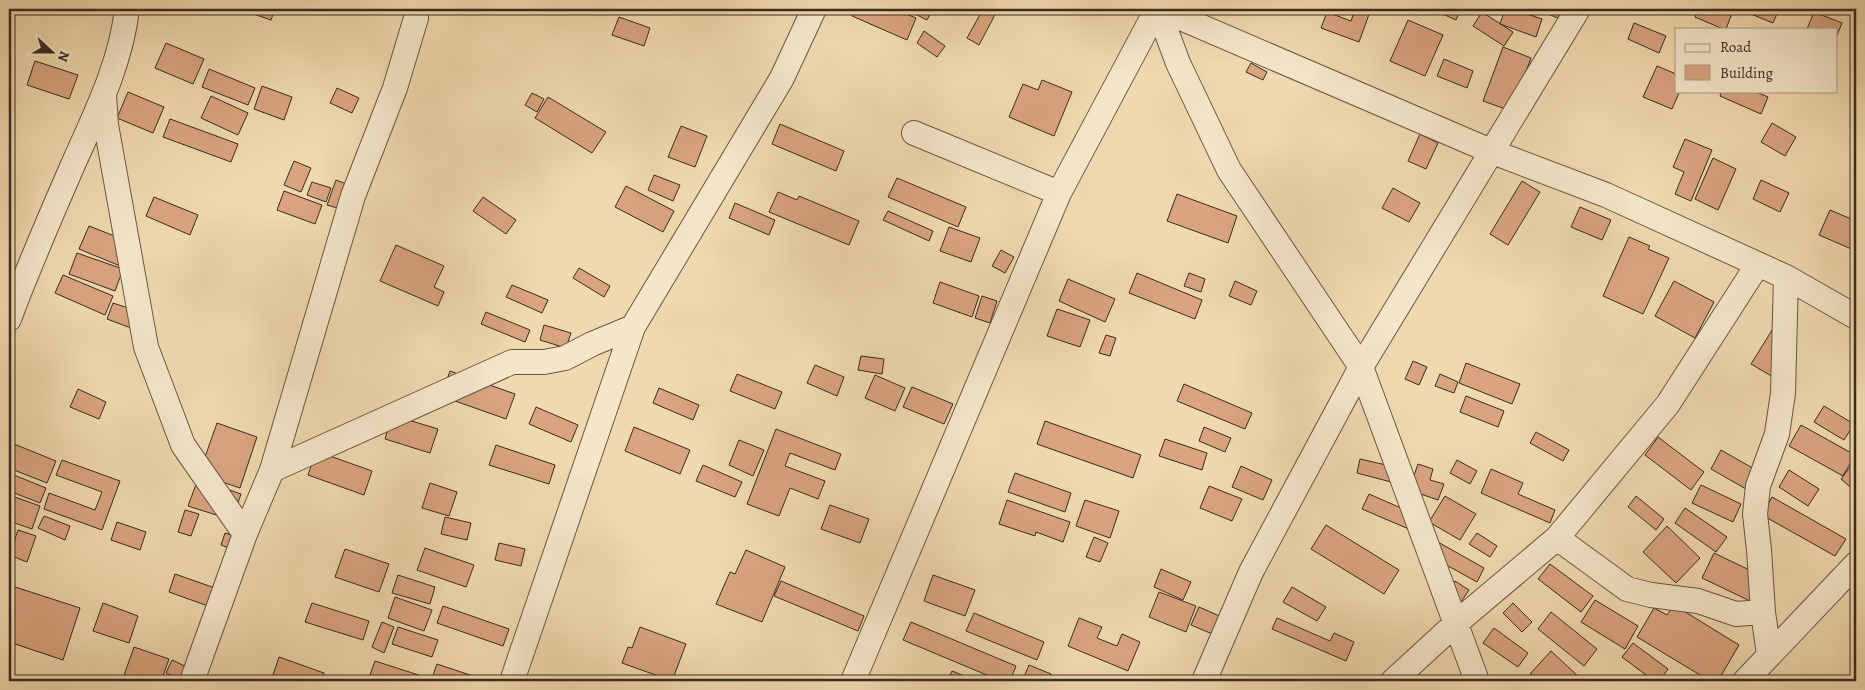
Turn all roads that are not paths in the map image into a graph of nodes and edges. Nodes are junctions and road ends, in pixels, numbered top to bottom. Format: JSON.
{"nodes":[{"id":1,"x":127,"y":9,"type":"edge"},
{"id":2,"x":416,"y":9,"type":"edge"},
{"id":3,"x":814,"y":9,"type":"edge"},
{"id":4,"x":1158,"y":9,"type":"edge"},
{"id":5,"x":1578,"y":9,"type":"edge"},
{"id":6,"x":104,"y":94,"type":"junction"},
{"id":7,"x":914,"y":132,"type":"dead end"},
{"id":8,"x":1493,"y":152,"type":"junction"},
{"id":9,"x":1059,"y":193,"type":"junction"},
{"id":10,"x":1758,"y":264,"type":"junction"},
{"id":11,"x":1786,"y":277,"type":"junction"},
{"id":12,"x":1856,"y":317,"type":"edge"},
{"id":13,"x":9,"y":319,"type":"edge"},
{"id":14,"x":633,"y":326,"type":"junction"},
{"id":15,"x":1361,"y":367,"type":"junction"},
{"id":16,"x":272,"y":470,"type":"junction"},
{"id":17,"x":245,"y":534,"type":"junction"},
{"id":18,"x":1557,"y":538,"type":"junction"},
{"id":19,"x":1856,"y":564,"type":"edge"},
{"id":20,"x":1763,"y":612,"type":"junction"},
{"id":21,"x":1455,"y":624,"type":"junction"},
{"id":22,"x":1769,"y":655,"type":"junction"},
{"id":23,"x":192,"y":681,"type":"edge"},
{"id":24,"x":512,"y":681,"type":"edge"},
{"id":25,"x":852,"y":681,"type":"edge"},
{"id":26,"x":1204,"y":681,"type":"edge"},
{"id":27,"x":1393,"y":681,"type":"edge"},
{"id":28,"x":1478,"y":681,"type":"edge"},
{"id":29,"x":1745,"y":681,"type":"edge"}],
"edges":[{"from":1,"to":6,"type":"street"},
{"from":2,"to":16,"type":"street"},
{"from":3,"to":14,"type":"street"},
{"from":4,"to":8,"type":"street"},
{"from":4,"to":9,"type":"street"},
{"from":4,"to":15,"type":"street"},
{"from":5,"to":8,"type":"street"},
{"from":6,"to":13,"type":"street"},
{"from":6,"to":17,"type":"street"},
{"from":7,"to":9,"type":"street"},
{"from":8,"to":10,"type":"street"},
{"from":8,"to":15,"type":"street"},
{"from":9,"to":25,"type":"street"},
{"from":10,"to":11,"type":"street"},
{"from":10,"to":18,"type":"street"},
{"from":11,"to":12,"type":"street"},
{"from":11,"to":20,"type":"street"},
{"from":14,"to":16,"type":"street"},
{"from":14,"to":24,"type":"street"},
{"from":15,"to":21,"type":"street"},
{"from":15,"to":26,"type":"street"},
{"from":16,"to":17,"type":"street"},
{"from":17,"to":23,"type":"street"},
{"from":18,"to":20,"type":"street"},
{"from":18,"to":21,"type":"street"},
{"from":19,"to":22,"type":"street"},
{"from":20,"to":22,"type":"street"},
{"from":21,"to":27,"type":"street"},
{"from":21,"to":28,"type":"street"},
{"from":22,"to":29,"type":"street"}]}
